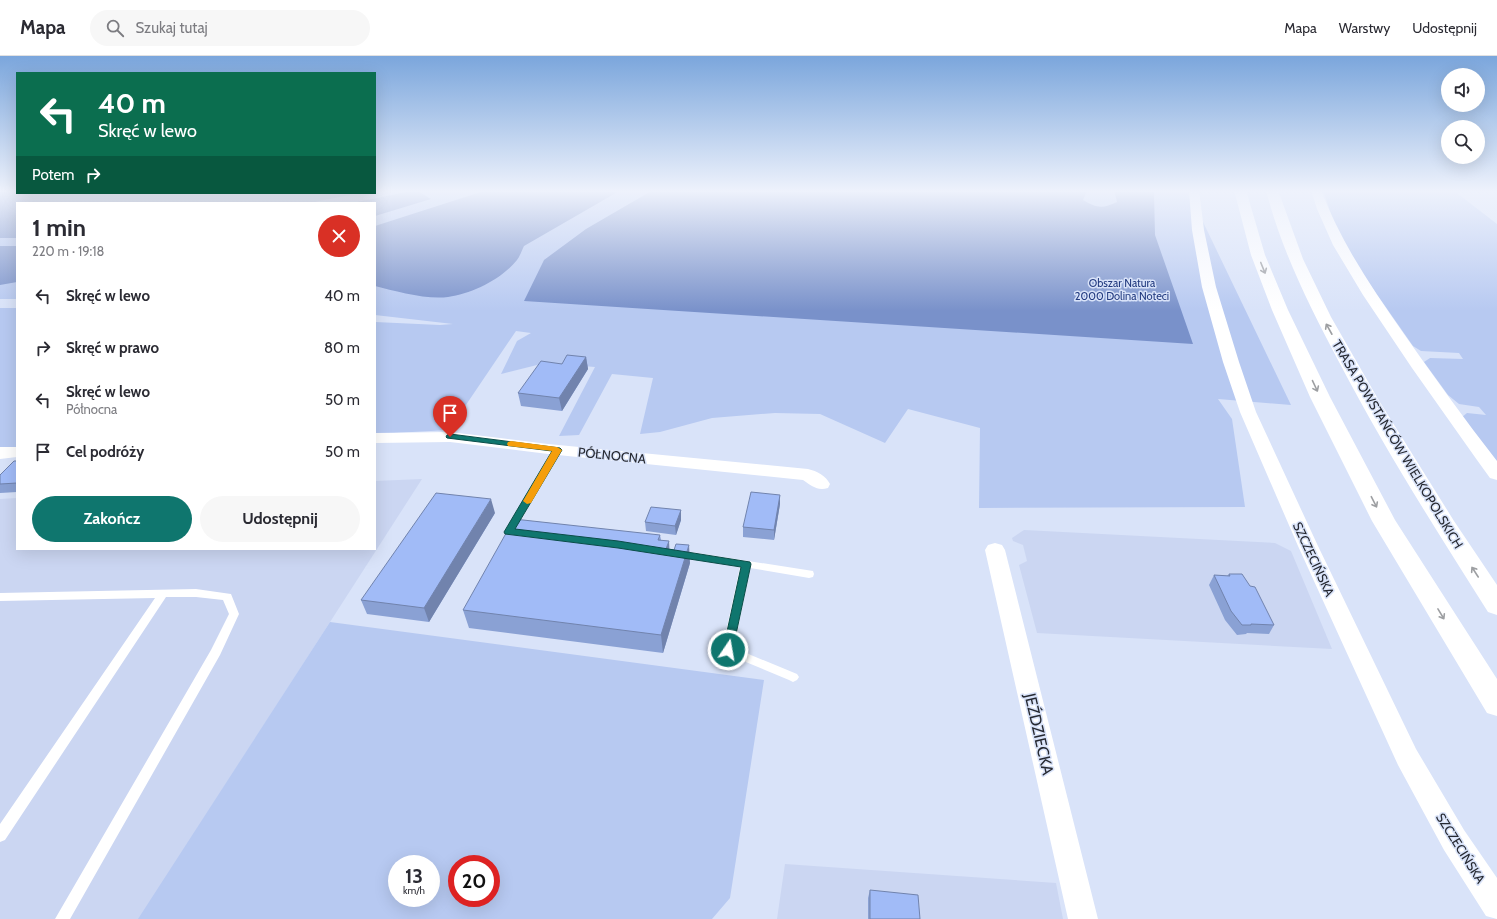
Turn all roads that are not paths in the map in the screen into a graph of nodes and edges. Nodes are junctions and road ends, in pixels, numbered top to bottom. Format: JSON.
{"nodes":[{"id":1,"x":1198,"y":230,"type":"edge"},
{"id":2,"x":1251,"y":230,"type":"edge"},
{"id":3,"x":1286,"y":230,"type":"edge"},
{"id":4,"x":1332,"y":230,"type":"edge"},
{"id":5,"x":376,"y":438,"type":"edge"},
{"id":6,"x":557,"y":450,"type":"junction"},
{"id":7,"x":16,"y":452,"type":"edge"},
{"id":8,"x":0,"y":453,"type":"edge"},
{"id":9,"x":1497,"y":474,"type":"edge"},
{"id":10,"x":821,"y":484,"type":"dead end"},
{"id":11,"x":520,"y":534,"type":"edge"},
{"id":12,"x":996,"y":550,"type":"dead end"},
{"id":13,"x":671,"y":552,"type":"edge"},
{"id":14,"x":746,"y":564,"type":"junction"},
{"id":15,"x":809,"y":574,"type":"dead end"},
{"id":16,"x":163,"y":594,"type":"junction"},
{"id":17,"x":0,"y":597,"type":"edge"},
{"id":18,"x":1497,"y":605,"type":"edge"},
{"id":19,"x":793,"y":677,"type":"dead end"},
{"id":20,"x":1497,"y":704,"type":"edge"},
{"id":21,"x":0,"y":835,"type":"edge"},
{"id":22,"x":1497,"y":904,"type":"edge"},
{"id":23,"x":62,"y":919,"type":"edge"},
{"id":24,"x":1083,"y":919,"type":"edge"}],
"edges":[{"from":1,"to":22,"type":"street","name":"SZCZECIŃSKA"},
{"from":2,"to":20,"type":"highway","one_way":true},
{"from":18,"to":3,"type":"highway","name":"TRASA POWSTAŃCÓW WIELKOPOLSKICH","one_way":true},
{"from":4,"to":9,"type":"street"},
{"from":5,"to":6,"type":"street","name":"PÓŁNOCNA"},
{"from":6,"to":10,"type":"street","name":"PÓŁNOCNA"},
{"from":6,"to":11,"type":"lane"},
{"from":7,"to":8,"type":"street"},
{"from":12,"to":24,"type":"street","name":"JEŹDZIECKA"},
{"from":13,"to":14,"type":"lane"},
{"from":14,"to":15,"type":"lane"},
{"from":14,"to":19,"type":"lane"},
{"from":16,"to":17,"type":"lane"},
{"from":16,"to":21,"type":"lane"},
{"from":16,"to":23,"type":"lane"}]}
